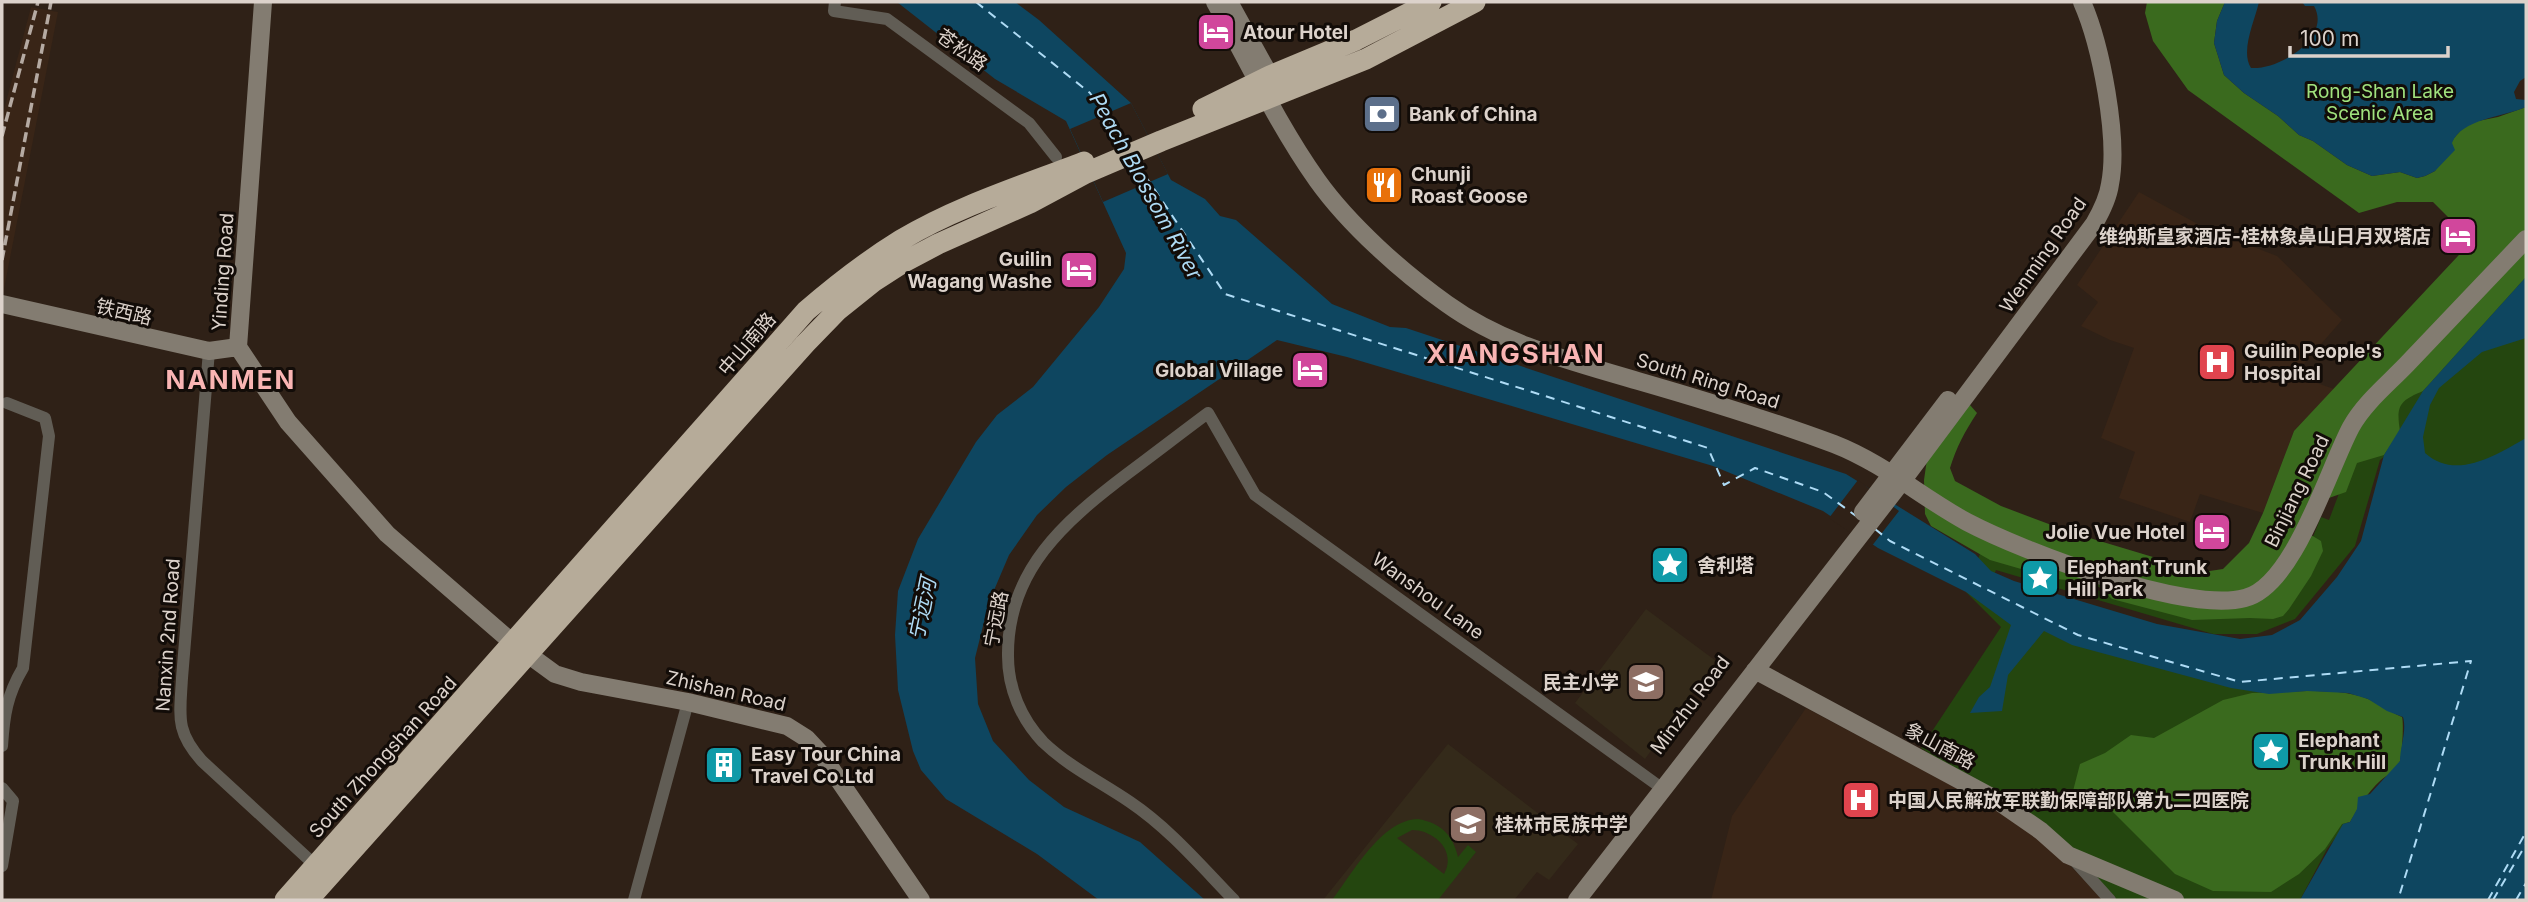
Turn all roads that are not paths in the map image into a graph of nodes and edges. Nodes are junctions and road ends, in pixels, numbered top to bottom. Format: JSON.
{"nodes":[{"id":1,"x":263,"y":2,"type":"edge"},
{"id":2,"x":835,"y":2,"type":"edge"},
{"id":3,"x":1215,"y":2,"type":"edge"},
{"id":4,"x":1229,"y":2,"type":"edge"},
{"id":5,"x":1431,"y":2,"type":"edge"},
{"id":6,"x":1475,"y":2,"type":"edge"},
{"id":7,"x":2071,"y":2,"type":"edge"},
{"id":8,"x":2082,"y":2,"type":"edge"},
{"id":9,"x":1269,"y":87,"type":"junction"},
{"id":10,"x":1056,"y":157,"type":"dead end"},
{"id":11,"x":2526,"y":239,"type":"edge"},
{"id":12,"x":2,"y":304,"type":"edge"},
{"id":13,"x":238,"y":347,"type":"junction"},
{"id":14,"x":209,"y":351,"type":"junction"},
{"id":15,"x":7,"y":404,"type":"dead end"},
{"id":16,"x":1208,"y":413,"type":"joint"},
{"id":17,"x":1898,"y":477,"type":"junction"},
{"id":18,"x":1850,"y":539,"type":"junction"},
{"id":19,"x":521,"y":649,"type":"junction"},
{"id":20,"x":1755,"y":670,"type":"junction"},
{"id":21,"x":688,"y":702,"type":"junction"},
{"id":22,"x":2,"y":746,"type":"edge"},
{"id":23,"x":1656,"y":784,"type":"junction"},
{"id":24,"x":2,"y":788,"type":"edge"},
{"id":25,"x":2068,"y":855,"type":"junction"},
{"id":26,"x":2,"y":866,"type":"edge"},
{"id":27,"x":316,"y":866,"type":"junction"},
{"id":28,"x":2105,"y":898,"type":"edge"},
{"id":29,"x":285,"y":900,"type":"edge"},
{"id":30,"x":308,"y":900,"type":"edge"},
{"id":31,"x":634,"y":900,"type":"edge"},
{"id":32,"x":921,"y":900,"type":"edge"},
{"id":33,"x":1234,"y":900,"type":"edge"},
{"id":34,"x":1567,"y":900,"type":"edge"},
{"id":35,"x":1577,"y":900,"type":"edge"},
{"id":36,"x":2175,"y":900,"type":"edge"}],
"edges":[{"from":1,"to":13,"type":"street","name":"Yinding Road"},
{"from":2,"to":10,"type":"street","name":"苍松路"},
{"from":3,"to":9,"type":"street","name":"South Ring Road"},
{"from":4,"to":9,"type":"street","name":"South Ring Road"},
{"from":5,"to":9,"type":"highway"},
{"from":6,"to":9,"type":"highway"},
{"from":7,"to":17,"type":"street","name":"Wenming Road"},
{"from":8,"to":17,"type":"street","name":"Wenming Road"},
{"from":9,"to":17,"type":"street","name":"South Ring Road"},
{"from":9,"to":19,"type":"highway","name":"中山南路"},
{"from":11,"to":17,"type":"street","name":"Binjiang Road"},
{"from":12,"to":14,"type":"street","name":"铁西路"},
{"from":13,"to":14,"type":"street","name":"铁西路"},
{"from":13,"to":19,"type":"street","name":"Yinding Road"},
{"from":14,"to":27,"type":"street","name":"Nanxin 2nd Road"},
{"from":15,"to":22,"type":"street"},
{"from":16,"to":23,"type":"street","name":"Wanshou Lane"},
{"from":16,"to":33,"type":"street","name":"宁远路"},
{"from":17,"to":18,"type":"street","name":"Wenming Road"},
{"from":18,"to":20,"type":"street","name":"Minzhu Road"},
{"from":18,"to":23,"type":"street","name":"Minzhu Road"},
{"from":19,"to":21,"type":"street","name":"Zhishan Road"},
{"from":19,"to":27,"type":"highway","name":"South Zhongshan Road"},
{"from":19,"to":30,"type":"highway","name":"South Zhongshan Road"},
{"from":20,"to":25,"type":"street","name":"象山南路"},
{"from":20,"to":35,"type":"street","name":"Minzhu Road"},
{"from":21,"to":31,"type":"street"},
{"from":21,"to":32,"type":"street","name":"Zhishan Road"},
{"from":23,"to":34,"type":"street","name":"Minzhu Road"},
{"from":24,"to":26,"type":"street"},
{"from":25,"to":28,"type":"street"},
{"from":25,"to":36,"type":"street","name":"象山南路"},
{"from":27,"to":29,"type":"highway","name":"South Zhongshan Road"}]}
